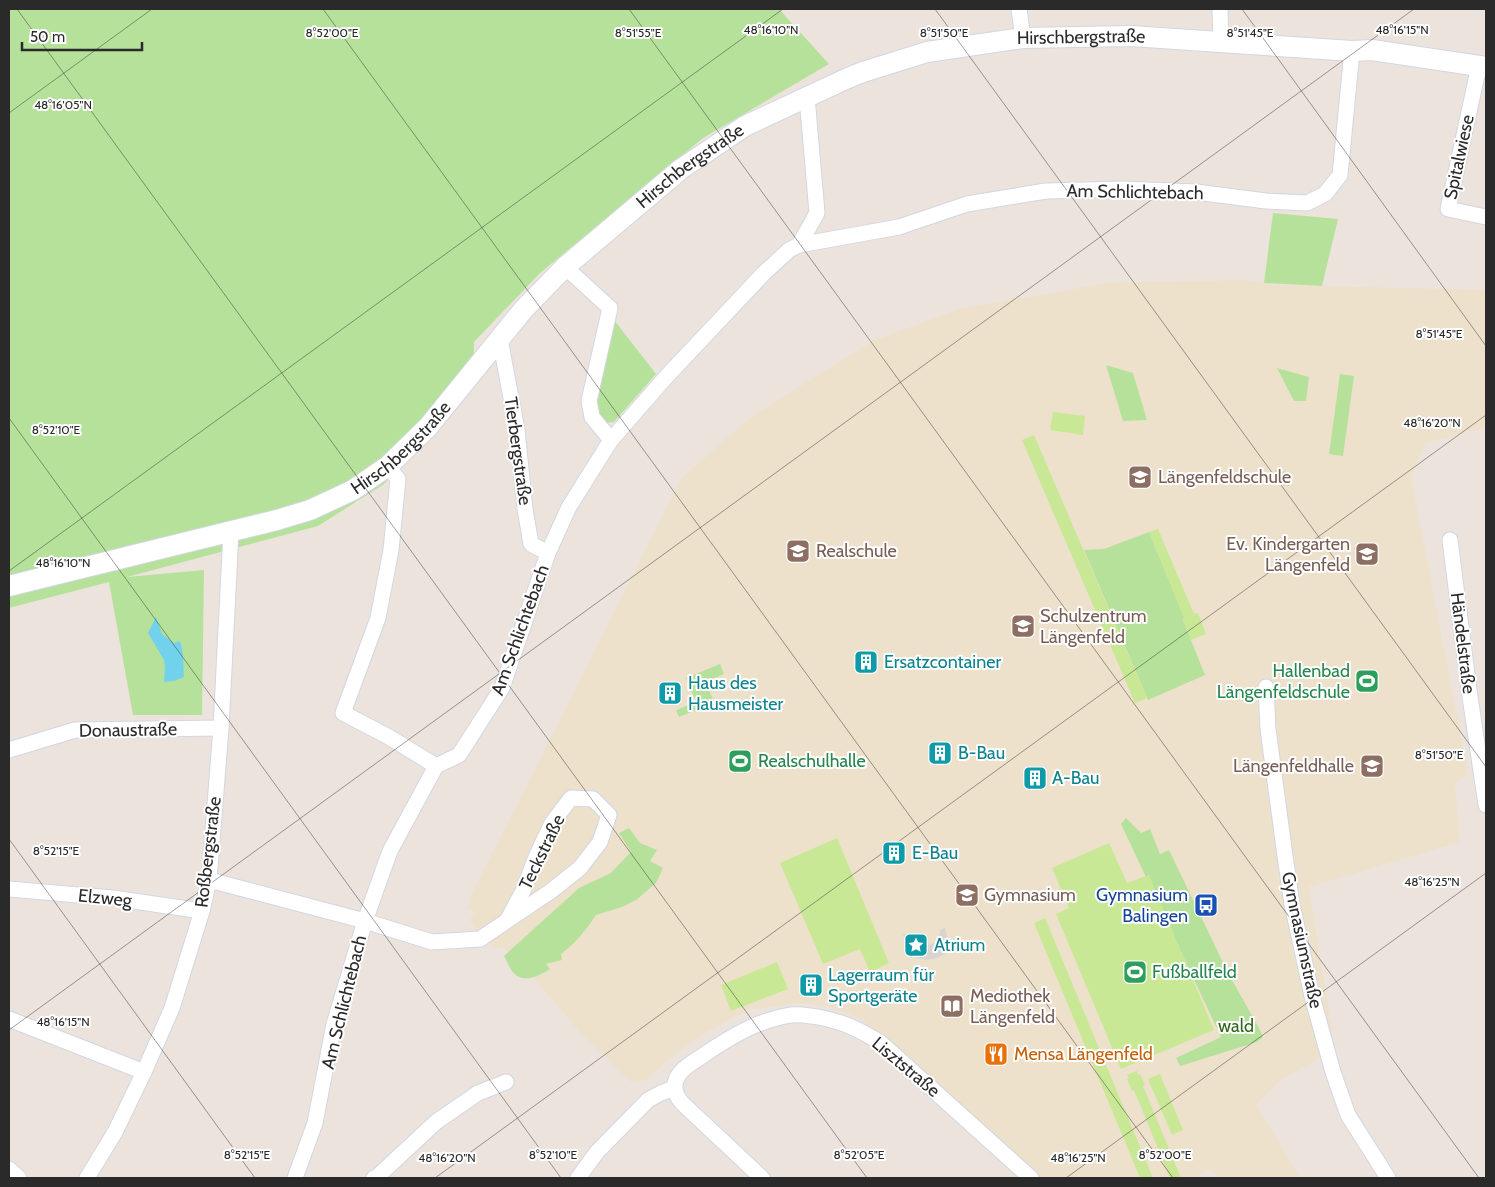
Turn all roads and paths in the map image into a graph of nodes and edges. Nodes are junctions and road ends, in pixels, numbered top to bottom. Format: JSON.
{"nodes":[{"id":1,"x":1019,"y":9,"type":"edge"},
{"id":2,"x":1220,"y":9,"type":"edge"},
{"id":3,"x":1023,"y":38,"type":"junction"},
{"id":4,"x":1221,"y":42,"type":"junction"},
{"id":5,"x":1352,"y":50,"type":"junction"},
{"id":6,"x":1483,"y":66,"type":"edge"},
{"id":7,"x":807,"y":96,"type":"junction"},
{"id":8,"x":1486,"y":217,"type":"edge"},
{"id":9,"x":799,"y":245,"type":"junction"},
{"id":10,"x":565,"y":267,"type":"junction"},
{"id":11,"x":500,"y":339,"type":"junction"},
{"id":12,"x":611,"y":440,"type":"junction"},
{"id":13,"x":388,"y":466,"type":"junction"},
{"id":14,"x":232,"y":532,"type":"junction"},
{"id":15,"x":1450,"y":540,"type":"dead end"},
{"id":16,"x":548,"y":553,"type":"junction"},
{"id":17,"x":9,"y":586,"type":"edge"},
{"id":18,"x":1266,"y":686,"type":"dead end"},
{"id":19,"x":221,"y":728,"type":"junction"},
{"id":20,"x":9,"y":750,"type":"edge"},
{"id":21,"x":436,"y":766,"type":"junction"},
{"id":22,"x":1486,"y":804,"type":"edge"},
{"id":23,"x":209,"y":880,"type":"junction"},
{"id":24,"x":9,"y":889,"type":"edge"},
{"id":25,"x":202,"y":911,"type":"junction"},
{"id":26,"x":508,"y":919,"type":"junction"},
{"id":27,"x":364,"y":921,"type":"junction"},
{"id":28,"x":9,"y":1019,"type":"edge"},
{"id":29,"x":144,"y":1072,"type":"junction"},
{"id":30,"x":506,"y":1082,"type":"dead end"},
{"id":31,"x":674,"y":1088,"type":"junction"},
{"id":32,"x":9,"y":1169,"type":"edge"},
{"id":33,"x":19,"y":1178,"type":"edge"},
{"id":34,"x":87,"y":1178,"type":"edge"},
{"id":35,"x":295,"y":1178,"type":"edge"},
{"id":36,"x":374,"y":1178,"type":"edge"},
{"id":37,"x":578,"y":1178,"type":"edge"},
{"id":38,"x":762,"y":1178,"type":"edge"},
{"id":39,"x":1031,"y":1178,"type":"edge"},
{"id":40,"x":1388,"y":1178,"type":"edge"}],
"edges":[{"from":1,"to":3,"type":"street"},
{"from":2,"to":4,"type":"street"},
{"from":3,"to":4,"type":"street","name":"Hirschbergstraße"},
{"from":3,"to":7,"type":"street","name":"Hirschbergstraße"},
{"from":4,"to":5,"type":"street","name":"Hirschbergstraße"},
{"from":5,"to":6,"type":"street","name":"Hirschbergstraße"},
{"from":5,"to":9,"type":"street","name":"Am Schlichtebach"},
{"from":6,"to":8,"type":"street","name":"Spitalwiese"},
{"from":7,"to":9,"type":"street","name":"Am Schlichtebach"},
{"from":7,"to":10,"type":"street","name":"Hirschbergstraße"},
{"from":9,"to":12,"type":"street","name":"Am Schlichtebach"},
{"from":10,"to":11,"type":"street","name":"Hirschbergstraße"},
{"from":10,"to":12,"type":"street"},
{"from":11,"to":13,"type":"street","name":"Hirschbergstraße"},
{"from":11,"to":16,"type":"street","name":"Tierbergstraße"},
{"from":12,"to":16,"type":"street","name":"Am Schlichtebach"},
{"from":13,"to":14,"type":"street","name":"Hirschbergstraße"},
{"from":13,"to":21,"type":"street"},
{"from":14,"to":17,"type":"street","name":"Hirschbergstraße"},
{"from":14,"to":19,"type":"street","name":"Roßbergstraße"},
{"from":15,"to":22,"type":"street","name":"Händelstraße"},
{"from":16,"to":21,"type":"street","name":"Am Schlichtebach"},
{"from":18,"to":40,"type":"street","name":"Gymnasiumstraße"},
{"from":19,"to":20,"type":"street","name":"Donaustraße"},
{"from":19,"to":23,"type":"street","name":"Roßbergstraße"},
{"from":21,"to":27,"type":"street","name":"Am Schlichtebach"},
{"from":23,"to":25,"type":"street","name":"Roßbergstraße"},
{"from":23,"to":27,"type":"street","name":"Teckstraße"},
{"from":24,"to":25,"type":"street","name":"Elzweg"},
{"from":25,"to":29,"type":"street","name":"Roßbergstraße"},
{"from":26,"to":26,"type":"street","name":"Teckstraße"},
{"from":26,"to":27,"type":"street","name":"Teckstraße"},
{"from":27,"to":35,"type":"street","name":"Am Schlichtebach"},
{"from":28,"to":29,"type":"street"},
{"from":29,"to":34,"type":"street","name":"Roßbergstraße"},
{"from":30,"to":36,"type":"street"},
{"from":31,"to":37,"type":"street"},
{"from":31,"to":38,"type":"street"},
{"from":31,"to":39,"type":"street","name":"Lisztstraße"},
{"from":32,"to":33,"type":"street"}]}
